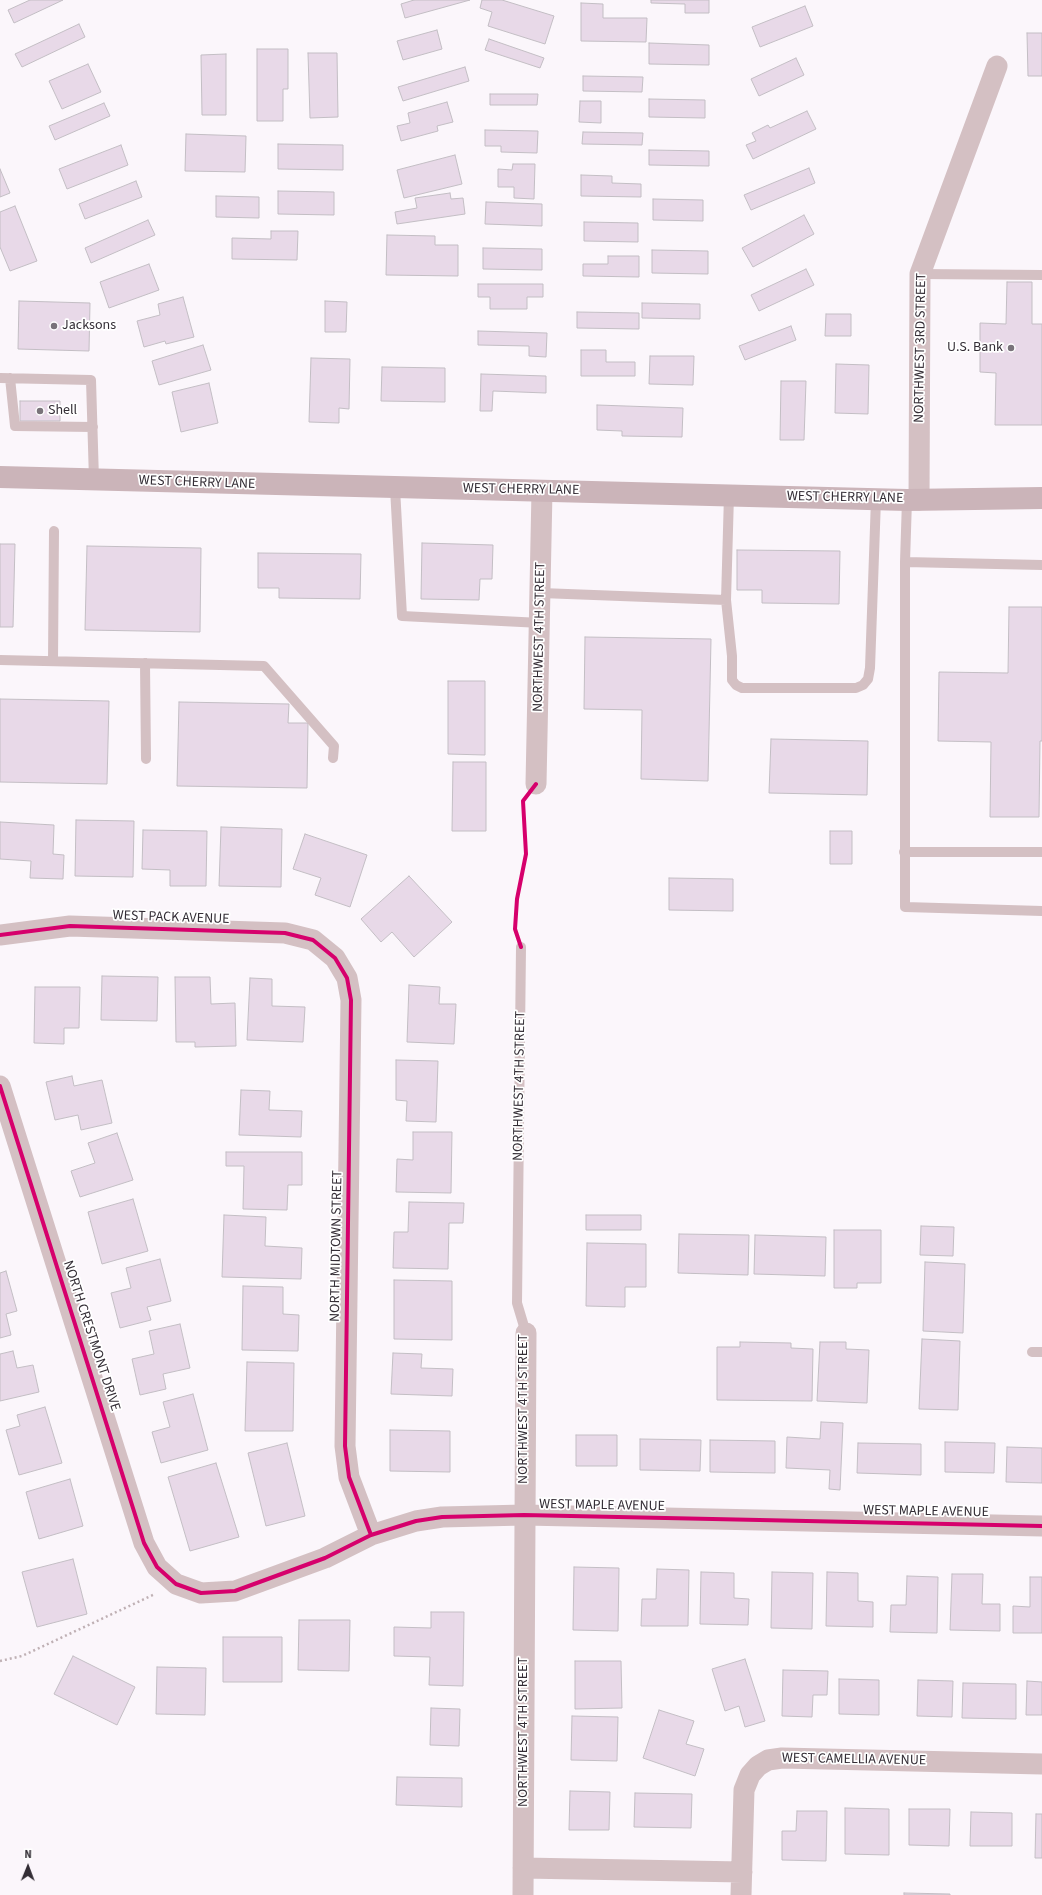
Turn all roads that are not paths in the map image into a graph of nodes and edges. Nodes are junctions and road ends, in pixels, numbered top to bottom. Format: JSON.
{"nodes":[{"id":1,"x":997,"y":66,"type":"dead end"},
{"id":2,"x":920,"y":274,"type":"junction"},
{"id":3,"x":1042,"y":275,"type":"edge"},
{"id":4,"x":5,"y":378,"type":"edge"},
{"id":5,"x":93,"y":427,"type":"junction"},
{"id":6,"x":0,"y":477,"type":"edge"},
{"id":7,"x":94,"y":480,"type":"junction"},
{"id":8,"x":395,"y":488,"type":"junction"},
{"id":9,"x":542,"y":491,"type":"junction"},
{"id":10,"x":729,"y":495,"type":"junction"},
{"id":11,"x":1042,"y":498,"type":"edge"},
{"id":12,"x":876,"y":499,"type":"junction"},
{"id":13,"x":913,"y":500,"type":"junction"},
{"id":14,"x":54,"y":531,"type":"dead end"},
{"id":15,"x":905,"y":562,"type":"junction"},
{"id":16,"x":1042,"y":564,"type":"edge"},
{"id":17,"x":541,"y":593,"type":"junction"},
{"id":18,"x":726,"y":600,"type":"junction"},
{"id":19,"x":540,"y":623,"type":"junction"},
{"id":20,"x":0,"y":660,"type":"edge"},
{"id":21,"x":54,"y":661,"type":"junction"},
{"id":22,"x":146,"y":663,"type":"junction"},
{"id":23,"x":333,"y":758,"type":"dead end"},
{"id":24,"x":146,"y":759,"type":"dead end"},
{"id":25,"x":536,"y":784,"type":"dead end"},
{"id":26,"x":904,"y":852,"type":"junction"},
{"id":27,"x":1042,"y":852,"type":"edge"},
{"id":28,"x":1042,"y":911,"type":"edge"},
{"id":29,"x":0,"y":936,"type":"edge"},
{"id":30,"x":521,"y":947,"type":"dead end"},
{"id":31,"x":336,"y":958,"type":"joint"},
{"id":32,"x":0,"y":1086,"type":"edge"},
{"id":33,"x":526,"y":1333,"type":"joint"},
{"id":34,"x":524,"y":1515,"type":"junction"},
{"id":35,"x":1042,"y":1526,"type":"edge"},
{"id":36,"x":371,"y":1535,"type":"junction"},
{"id":37,"x":176,"y":1584,"type":"joint"},
{"id":38,"x":1042,"y":1764,"type":"edge"},
{"id":39,"x":523,"y":1868,"type":"junction"},
{"id":40,"x":742,"y":1872,"type":"junction"},
{"id":41,"x":523,"y":1895,"type":"edge"},
{"id":42,"x":741,"y":1895,"type":"edge"}],
"edges":[{"from":1,"to":2,"type":"street","name":"NORTHWEST 3RD STREET"},
{"from":2,"to":3,"type":"lane"},
{"from":2,"to":13,"type":"street","name":"NORTHWEST 3RD STREET"},
{"from":4,"to":5,"type":"lane"},
{"from":4,"to":5,"type":"lane"},
{"from":5,"to":7,"type":"lane"},
{"from":6,"to":7,"type":"main road","name":"WEST CHERRY LANE"},
{"from":7,"to":8,"type":"main road","name":"WEST CHERRY LANE"},
{"from":8,"to":9,"type":"main road","name":"WEST CHERRY LANE"},
{"from":8,"to":19,"type":"lane"},
{"from":9,"to":10,"type":"main road","name":"WEST CHERRY LANE"},
{"from":9,"to":17,"type":"street","name":"NORTHWEST 4TH STREET"},
{"from":10,"to":12,"type":"main road","name":"WEST CHERRY LANE"},
{"from":10,"to":18,"type":"lane"},
{"from":11,"to":13,"type":"main road","name":"WEST CHERRY LANE"},
{"from":12,"to":13,"type":"main road","name":"WEST CHERRY LANE"},
{"from":12,"to":18,"type":"lane"},
{"from":13,"to":15,"type":"lane"},
{"from":14,"to":21,"type":"lane"},
{"from":15,"to":16,"type":"lane"},
{"from":15,"to":26,"type":"lane"},
{"from":17,"to":18,"type":"lane"},
{"from":17,"to":19,"type":"street","name":"NORTHWEST 4TH STREET"},
{"from":19,"to":25,"type":"street","name":"NORTHWEST 4TH STREET"},
{"from":20,"to":21,"type":"lane"},
{"from":21,"to":22,"type":"lane"},
{"from":22,"to":23,"type":"lane"},
{"from":22,"to":24,"type":"lane"},
{"from":26,"to":27,"type":"lane"},
{"from":26,"to":28,"type":"lane"},
{"from":29,"to":31,"type":"street","name":"WEST PACK AVENUE"},
{"from":30,"to":33,"type":"lane","name":"NORTHWEST 4TH STREET"},
{"from":31,"to":36,"type":"street","name":"NORTH MIDTOWN STREET"},
{"from":32,"to":37,"type":"street","name":"NORTH CRESTMONT DRIVE"},
{"from":33,"to":34,"type":"street","name":"NORTHWEST 4TH STREET"},
{"from":34,"to":35,"type":"street","name":"WEST MAPLE AVENUE"},
{"from":34,"to":36,"type":"street","name":"WEST MAPLE AVENUE"},
{"from":34,"to":39,"type":"street","name":"NORTHWEST 4TH STREET"},
{"from":36,"to":37,"type":"street","name":"WEST MAPLE AVENUE"},
{"from":38,"to":40,"type":"street","name":"WEST CAMELLIA AVENUE"},
{"from":39,"to":40,"type":"street"},
{"from":39,"to":41,"type":"street","name":"NORTHWEST 4TH STREET"},
{"from":40,"to":42,"type":"street","name":"WEST CAMELLIA AVENUE"}]}
